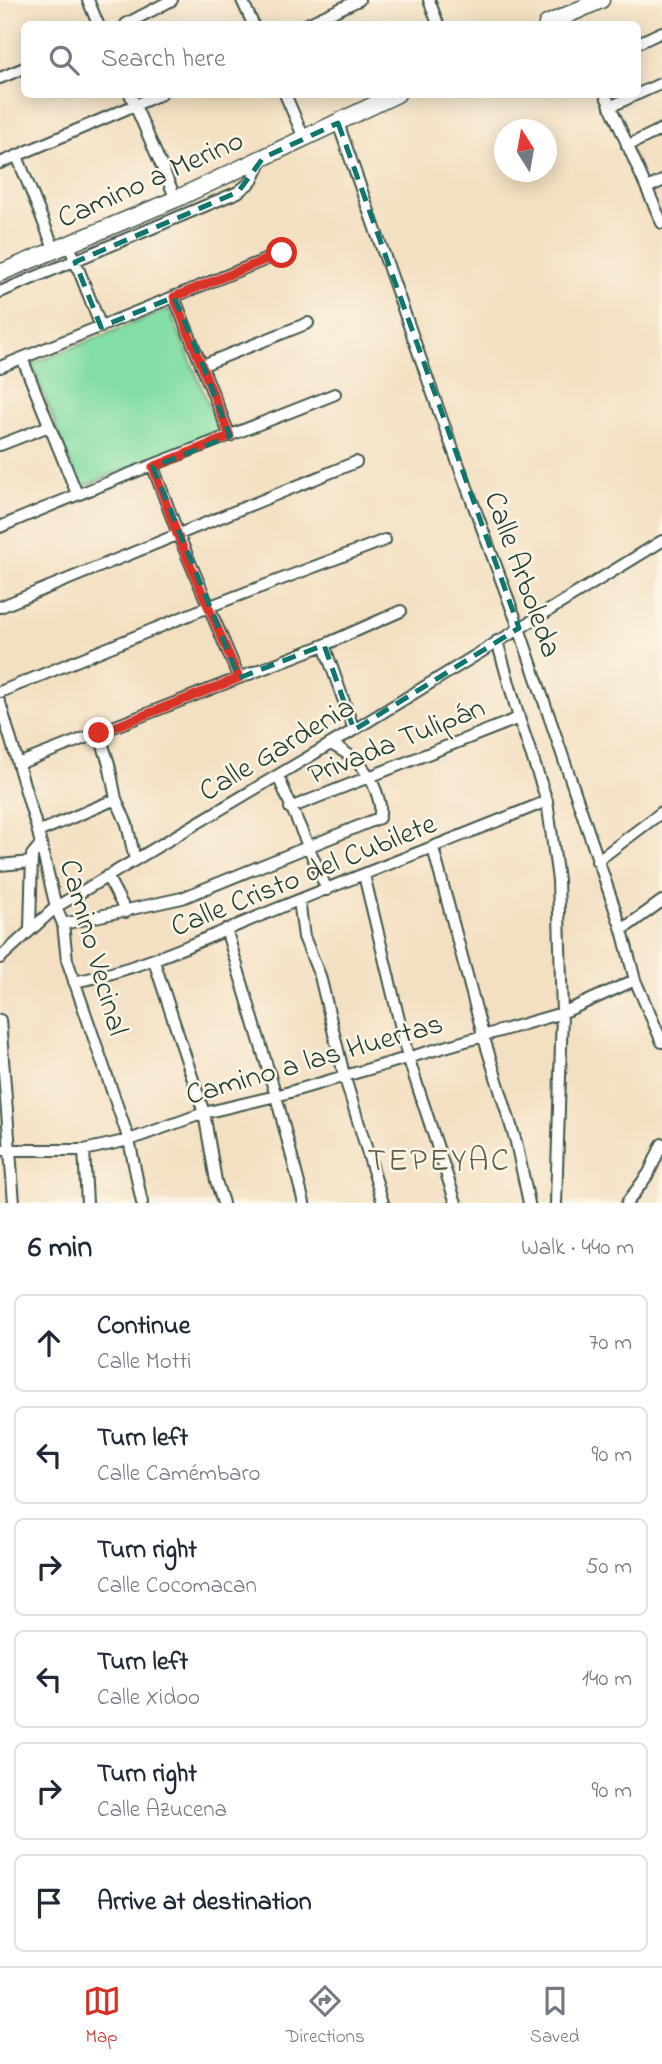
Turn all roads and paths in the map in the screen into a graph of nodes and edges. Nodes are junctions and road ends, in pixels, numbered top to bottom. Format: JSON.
{"nodes":[{"id":1,"x":88,"y":0,"type":"edge"},
{"id":2,"x":172,"y":0,"type":"edge"},
{"id":3,"x":242,"y":0,"type":"edge"},
{"id":4,"x":359,"y":0,"type":"edge"},
{"id":5,"x":429,"y":0,"type":"edge"},
{"id":6,"x":601,"y":0,"type":"edge"},
{"id":7,"x":97,"y":21,"type":"edge"},
{"id":8,"x":132,"y":21,"type":"edge"},
{"id":9,"x":252,"y":21,"type":"edge"},
{"id":10,"x":314,"y":21,"type":"edge"},
{"id":11,"x":437,"y":21,"type":"edge"},
{"id":12,"x":554,"y":21,"type":"edge"},
{"id":13,"x":662,"y":32,"type":"edge"},
{"id":14,"x":641,"y":42,"type":"edge"},
{"id":15,"x":21,"y":69,"type":"edge"},
{"id":16,"x":0,"y":78,"type":"edge"},
{"id":17,"x":662,"y":83,"type":"edge"},
{"id":18,"x":641,"y":92,"type":"edge"},
{"id":19,"x":132,"y":98,"type":"edge"},
{"id":20,"x":153,"y":98,"type":"edge"},
{"id":21,"x":287,"y":98,"type":"edge"},
{"id":22,"x":389,"y":98,"type":"edge"},
{"id":23,"x":607,"y":98,"type":"edge"},
{"id":24,"x":629,"y":98,"type":"edge"},
{"id":25,"x":136,"y":107,"type":"junction"},
{"id":26,"x":610,"y":107,"type":"junction"},
{"id":27,"x":338,"y":123,"type":"junction"},
{"id":28,"x":662,"y":129,"type":"edge"},
{"id":29,"x":304,"y":138,"type":"junction"},
{"id":30,"x":627,"y":146,"type":"junction"},
{"id":31,"x":17,"y":156,"type":"junction"},
{"id":32,"x":263,"y":158,"type":"junction"},
{"id":33,"x":0,"y":163,"type":"edge"},
{"id":34,"x":662,"y":181,"type":"edge"},
{"id":35,"x":647,"y":188,"type":"junction"},
{"id":36,"x":176,"y":199,"type":"junction"},
{"id":37,"x":662,"y":223,"type":"edge"},
{"id":38,"x":62,"y":248,"type":"junction"},
{"id":39,"x":282,"y":253,"type":"dead end"},
{"id":40,"x":75,"y":262,"type":"junction"},
{"id":41,"x":0,"y":273,"type":"edge"},
{"id":42,"x":0,"y":292,"type":"edge"},
{"id":43,"x":174,"y":297,"type":"junction"},
{"id":44,"x":308,"y":323,"type":"dead end"},
{"id":45,"x":101,"y":327,"type":"junction"},
{"id":46,"x":22,"y":358,"type":"junction"},
{"id":47,"x":203,"y":365,"type":"junction"},
{"id":48,"x":0,"y":368,"type":"edge"},
{"id":49,"x":335,"y":394,"type":"dead end"},
{"id":50,"x":48,"y":426,"type":"junction"},
{"id":51,"x":230,"y":436,"type":"junction"},
{"id":52,"x":0,"y":445,"type":"edge"},
{"id":53,"x":356,"y":462,"type":"dead end"},
{"id":54,"x":153,"y":467,"type":"junction"},
{"id":55,"x":76,"y":494,"type":"junction"},
{"id":56,"x":0,"y":527,"type":"edge"},
{"id":57,"x":177,"y":534,"type":"junction"},
{"id":58,"x":386,"y":540,"type":"dead end"},
{"id":59,"x":662,"y":541,"type":"edge"},
{"id":60,"x":0,"y":607,"type":"edge"},
{"id":61,"x":208,"y":607,"type":"junction"},
{"id":62,"x":401,"y":611,"type":"dead end"},
{"id":63,"x":519,"y":628,"type":"junction"},
{"id":64,"x":498,"y":641,"type":"junction"},
{"id":65,"x":324,"y":645,"type":"junction"},
{"id":66,"x":239,"y":678,"type":"junction"},
{"id":67,"x":0,"y":692,"type":"edge"},
{"id":68,"x":0,"y":703,"type":"edge"},
{"id":69,"x":519,"y":718,"type":"junction"},
{"id":70,"x":354,"y":730,"type":"junction"},
{"id":71,"x":99,"y":733,"type":"junction"},
{"id":72,"x":331,"y":744,"type":"junction"},
{"id":73,"x":18,"y":764,"type":"junction"},
{"id":74,"x":278,"y":776,"type":"junction"},
{"id":75,"x":371,"y":776,"type":"junction"},
{"id":76,"x":116,"y":799,"type":"junction"},
{"id":77,"x":547,"y":800,"type":"junction"},
{"id":78,"x":290,"y":808,"type":"junction"},
{"id":79,"x":662,"y":812,"type":"edge"},
{"id":80,"x":38,"y":832,"type":"junction"},
{"id":81,"x":41,"y":844,"type":"junction"},
{"id":82,"x":309,"y":847,"type":"junction"},
{"id":83,"x":433,"y":848,"type":"junction"},
{"id":84,"x":135,"y":860,"type":"junction"},
{"id":85,"x":597,"y":861,"type":"junction"},
{"id":86,"x":31,"y":862,"type":"junction"},
{"id":87,"x":0,"y":865,"type":"edge"},
{"id":88,"x":364,"y":875,"type":"junction"},
{"id":89,"x":107,"y":876,"type":"junction"},
{"id":90,"x":327,"y":890,"type":"junction"},
{"id":91,"x":299,"y":900,"type":"junction"},
{"id":92,"x":662,"y":901,"type":"edge"},
{"id":93,"x":56,"y":907,"type":"junction"},
{"id":94,"x":126,"y":912,"type":"junction"},
{"id":95,"x":63,"y":924,"type":"junction"},
{"id":96,"x":30,"y":929,"type":"junction"},
{"id":97,"x":226,"y":929,"type":"junction"},
{"id":98,"x":622,"y":930,"type":"junction"},
{"id":99,"x":0,"y":958,"type":"edge"},
{"id":100,"x":154,"y":961,"type":"junction"},
{"id":101,"x":635,"y":980,"type":"junction"},
{"id":102,"x":74,"y":982,"type":"junction"},
{"id":103,"x":562,"y":1013,"type":"junction"},
{"id":104,"x":0,"y":1020,"type":"edge"},
{"id":105,"x":483,"y":1035,"type":"junction"},
{"id":106,"x":662,"y":1042,"type":"edge"},
{"id":107,"x":408,"y":1057,"type":"junction"},
{"id":108,"x":344,"y":1075,"type":"junction"},
{"id":109,"x":276,"y":1096,"type":"junction"},
{"id":110,"x":204,"y":1113,"type":"junction"},
{"id":111,"x":130,"y":1140,"type":"junction"},
{"id":112,"x":662,"y":1144,"type":"edge"},
{"id":113,"x":84,"y":1150,"type":"junction"},
{"id":114,"x":5,"y":1151,"type":"edge"},
{"id":115,"x":554,"y":1202,"type":"edge"},
{"id":116,"x":14,"y":1203,"type":"edge"},
{"id":117,"x":87,"y":1203,"type":"edge"},
{"id":118,"x":142,"y":1203,"type":"edge"},
{"id":119,"x":223,"y":1203,"type":"edge"},
{"id":120,"x":304,"y":1203,"type":"edge"},
{"id":121,"x":383,"y":1203,"type":"edge"},
{"id":122,"x":456,"y":1203,"type":"edge"},
{"id":123,"x":529,"y":1203,"type":"edge"},
{"id":124,"x":627,"y":1203,"type":"edge"}],
"edges":[{"from":1,"to":7,"type":"street"},
{"from":2,"to":8,"type":"street"},
{"from":3,"to":9,"type":"street"},
{"from":4,"to":10,"type":"street"},
{"from":5,"to":11,"type":"street"},
{"from":6,"to":12,"type":"street"},
{"from":13,"to":14,"type":"street"},
{"from":15,"to":16,"type":"street"},
{"from":17,"to":18,"type":"street"},
{"from":19,"to":25,"type":"street"},
{"from":20,"to":25,"type":"street"},
{"from":21,"to":29,"type":"street"},
{"from":22,"to":27,"type":"street","name":"Camino a Merino"},
{"from":23,"to":26,"type":"street"},
{"from":24,"to":26,"type":"street"},
{"from":25,"to":31,"type":"street"},
{"from":25,"to":36,"type":"street"},
{"from":26,"to":30,"type":"street"},
{"from":27,"to":29,"type":"street","name":"Camino a Merino"},
{"from":27,"to":63,"type":"street","name":"Calle Arboleda"},
{"from":28,"to":30,"type":"street"},
{"from":29,"to":32,"type":"street","name":"Camino a Merino"},
{"from":30,"to":35,"type":"street"},
{"from":31,"to":33,"type":"street"},
{"from":31,"to":38,"type":"street"},
{"from":32,"to":36,"type":"street","name":"Camino a Merino"},
{"from":32,"to":40,"type":"street"},
{"from":34,"to":35,"type":"street"},
{"from":35,"to":37,"type":"street"},
{"from":36,"to":38,"type":"street","name":"Camino a Merino"},
{"from":38,"to":40,"type":"street"},
{"from":38,"to":41,"type":"street","name":"Camino a Merino"},
{"from":39,"to":43,"type":"street"},
{"from":40,"to":42,"type":"street"},
{"from":40,"to":45,"type":"street"},
{"from":43,"to":45,"type":"street"},
{"from":43,"to":47,"type":"street"},
{"from":44,"to":47,"type":"street"},
{"from":45,"to":46,"type":"street"},
{"from":46,"to":48,"type":"street"},
{"from":46,"to":50,"type":"street"},
{"from":47,"to":51,"type":"street"},
{"from":49,"to":51,"type":"street"},
{"from":50,"to":52,"type":"street"},
{"from":50,"to":55,"type":"street"},
{"from":51,"to":54,"type":"street"},
{"from":53,"to":57,"type":"street"},
{"from":54,"to":55,"type":"street"},
{"from":54,"to":57,"type":"street"},
{"from":55,"to":56,"type":"street"},
{"from":57,"to":60,"type":"street"},
{"from":57,"to":61,"type":"street"},
{"from":58,"to":61,"type":"street"},
{"from":59,"to":63,"type":"street","name":"Calle Gardenia"},
{"from":61,"to":66,"type":"street"},
{"from":61,"to":67,"type":"street"},
{"from":62,"to":65,"type":"street"},
{"from":63,"to":64,"type":"street","name":"Calle Gardenia"},
{"from":63,"to":85,"type":"street","name":"Calle Arboleda"},
{"from":64,"to":69,"type":"street"},
{"from":64,"to":70,"type":"street","name":"Calle Gardenia"},
{"from":65,"to":66,"type":"street"},
{"from":65,"to":70,"type":"street"},
{"from":66,"to":71,"type":"street"},
{"from":68,"to":73,"type":"street","name":"Camino Vecinal"},
{"from":69,"to":75,"type":"street","name":"Privada Tulipán"},
{"from":69,"to":77,"type":"street"},
{"from":70,"to":72,"type":"street","name":"Calle Gardenia"},
{"from":71,"to":73,"type":"street"},
{"from":71,"to":76,"type":"street"},
{"from":72,"to":74,"type":"street","name":"Calle Gardenia"},
{"from":72,"to":75,"type":"street"},
{"from":73,"to":80,"type":"street","name":"Camino Vecinal"},
{"from":74,"to":78,"type":"street"},
{"from":74,"to":84,"type":"street","name":"Calle Gardenia"},
{"from":75,"to":78,"type":"street","name":"Privada Tulipán"},
{"from":75,"to":82,"type":"street"},
{"from":76,"to":80,"type":"street"},
{"from":76,"to":84,"type":"street"},
{"from":77,"to":83,"type":"street","name":"Calle Cristo del Cubilete"},
{"from":77,"to":103,"type":"street"},
{"from":78,"to":82,"type":"street"},
{"from":79,"to":85,"type":"street"},
{"from":80,"to":81,"type":"street","name":"Camino Vecinal"},
{"from":81,"to":86,"type":"street"},
{"from":81,"to":93,"type":"street","name":"Camino Vecinal"},
{"from":82,"to":90,"type":"street"},
{"from":82,"to":94,"type":"street"},
{"from":83,"to":88,"type":"street","name":"Calle Cristo del Cubilete"},
{"from":83,"to":105,"type":"street"},
{"from":84,"to":89,"type":"street","name":"Calle Gardenia"},
{"from":85,"to":98,"type":"street","name":"Calle Arboleda"},
{"from":86,"to":87,"type":"street"},
{"from":86,"to":96,"type":"street"},
{"from":88,"to":90,"type":"street","name":"Calle Cristo del Cubilete"},
{"from":88,"to":107,"type":"street"},
{"from":89,"to":93,"type":"street","name":"Calle Gardenia"},
{"from":89,"to":94,"type":"street"},
{"from":90,"to":91,"type":"street","name":"Calle Cristo del Cubilete"},
{"from":91,"to":97,"type":"street","name":"Calle Cristo del Cubilete"},
{"from":91,"to":108,"type":"street"},
{"from":92,"to":98,"type":"street"},
{"from":93,"to":95,"type":"street","name":"Camino Vecinal"},
{"from":93,"to":96,"type":"street","name":"Calle Gardenia"},
{"from":94,"to":95,"type":"street"},
{"from":95,"to":102,"type":"street","name":"Camino Vecinal"},
{"from":96,"to":99,"type":"street","name":"Calle Gardenia"},
{"from":97,"to":100,"type":"street","name":"Calle Cristo del Cubilete"},
{"from":97,"to":109,"type":"street"},
{"from":98,"to":101,"type":"street","name":"Calle Arboleda"},
{"from":100,"to":102,"type":"street","name":"Calle Cristo del Cubilete"},
{"from":100,"to":110,"type":"street"},
{"from":101,"to":103,"type":"street","name":"Camino a las Huertas"},
{"from":101,"to":106,"type":"street","name":"Calle Arboleda"},
{"from":102,"to":111,"type":"street","name":"Camino Vecinal"},
{"from":103,"to":105,"type":"street","name":"Camino a las Huertas"},
{"from":103,"to":115,"type":"street"},
{"from":104,"to":114,"type":"street"},
{"from":105,"to":107,"type":"street","name":"Camino a las Huertas"},
{"from":105,"to":123,"type":"street"},
{"from":107,"to":108,"type":"street","name":"Camino a las Huertas"},
{"from":107,"to":122,"type":"street"},
{"from":108,"to":109,"type":"street","name":"Camino a las Huertas"},
{"from":108,"to":121,"type":"street"},
{"from":109,"to":110,"type":"street","name":"Camino a las Huertas"},
{"from":109,"to":120,"type":"street"},
{"from":110,"to":111,"type":"street","name":"Camino a las Huertas"},
{"from":110,"to":119,"type":"street"},
{"from":111,"to":113,"type":"street","name":"Camino a las Huertas"},
{"from":111,"to":118,"type":"street","name":"Camino Vecinal"},
{"from":112,"to":124,"type":"street"},
{"from":113,"to":114,"type":"street","name":"Camino a las Huertas"},
{"from":113,"to":117,"type":"street"},
{"from":114,"to":116,"type":"street"}]}
